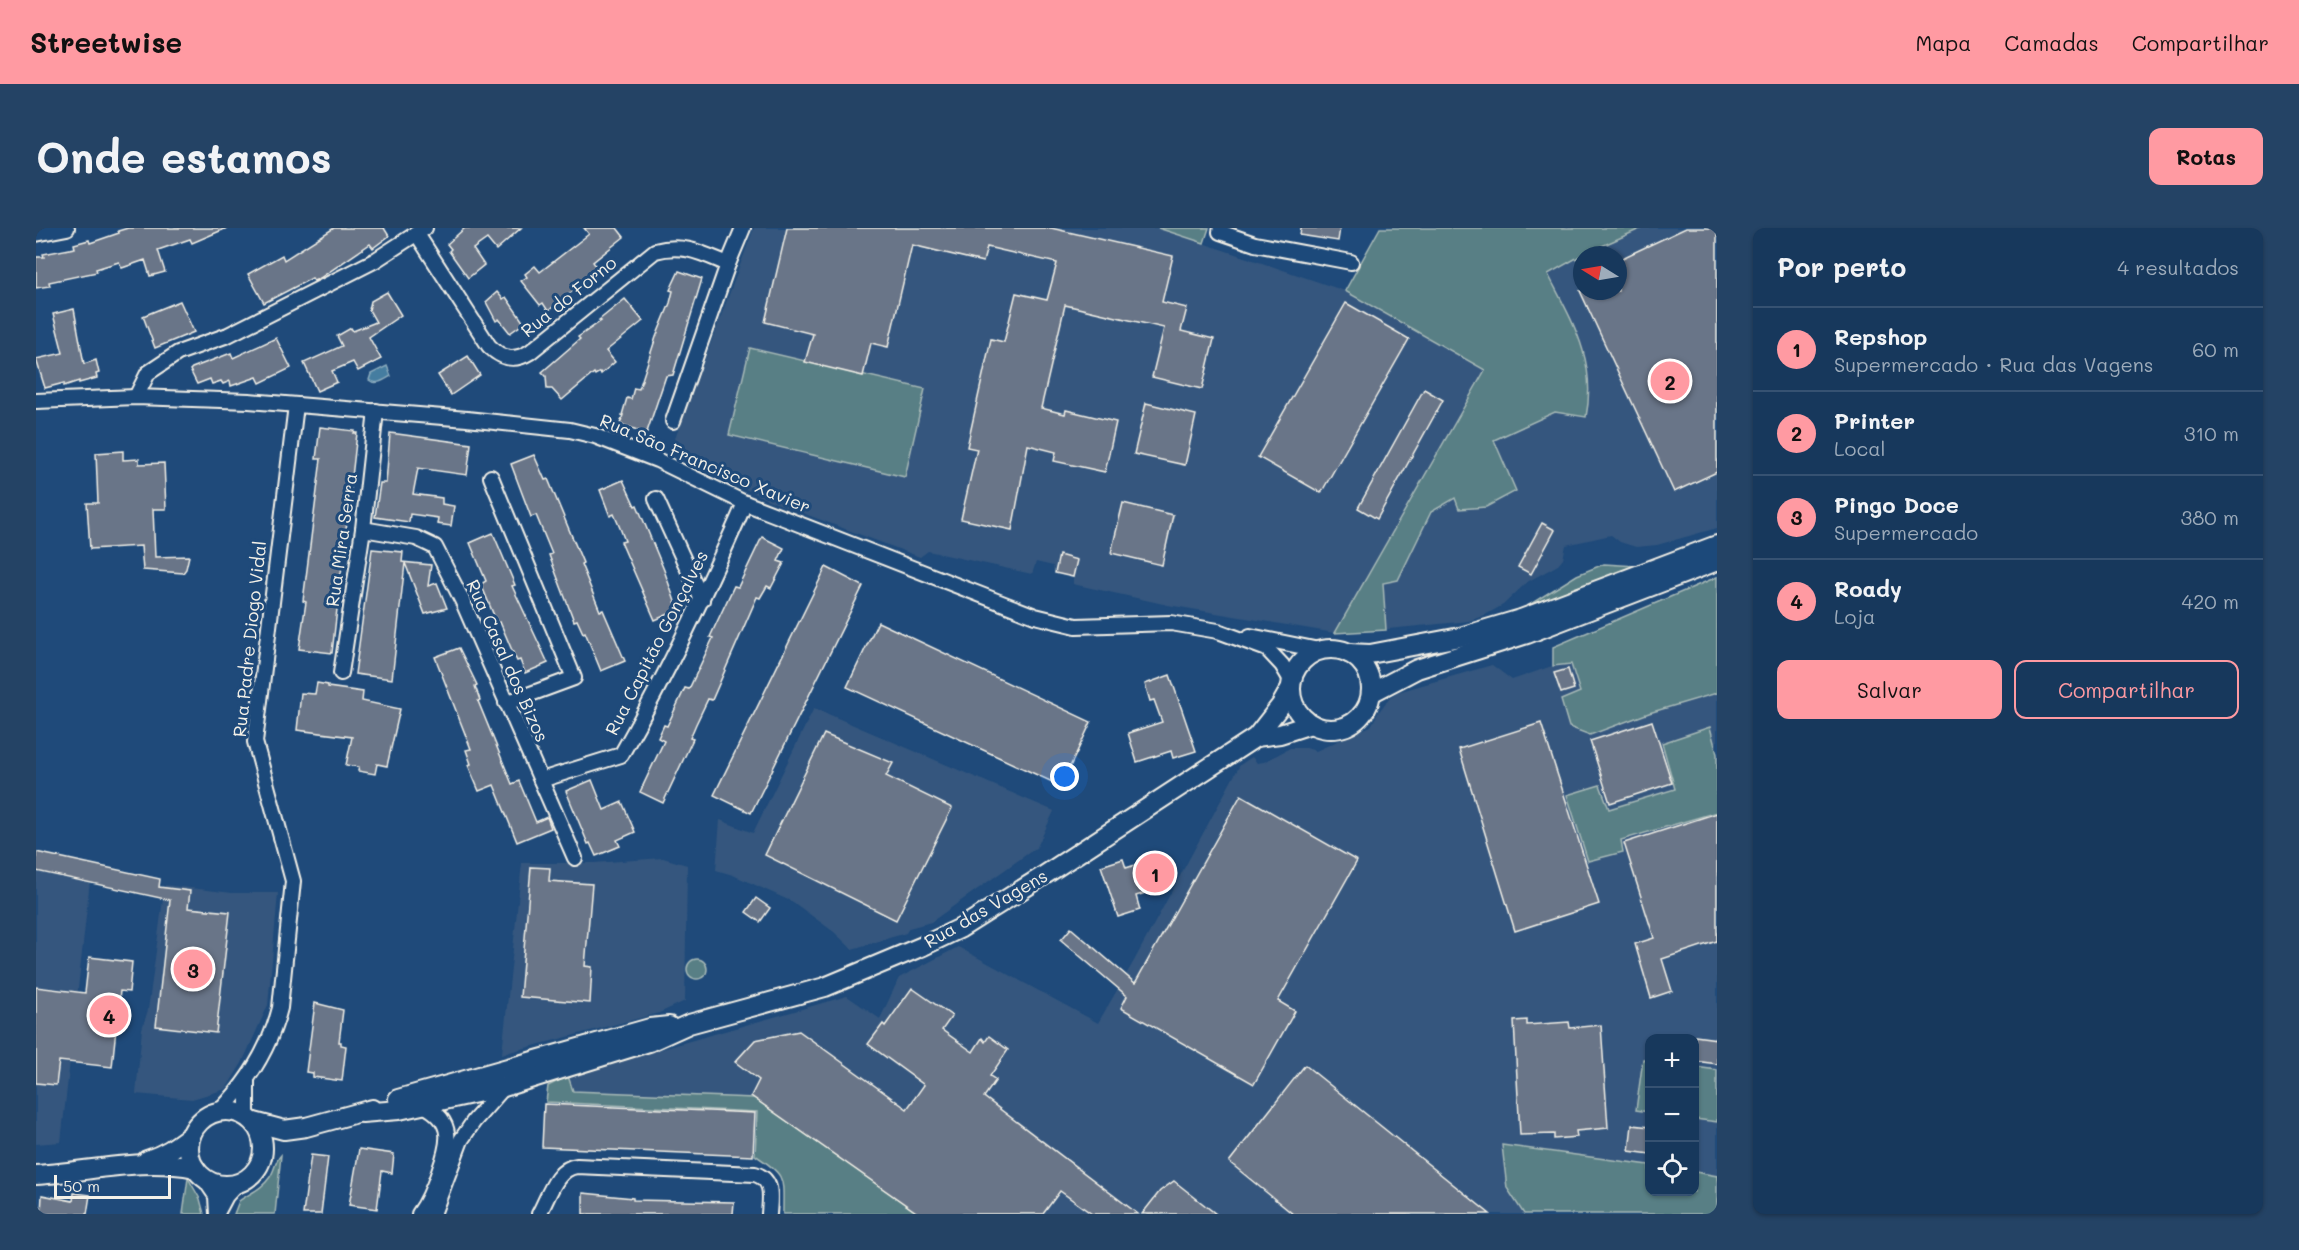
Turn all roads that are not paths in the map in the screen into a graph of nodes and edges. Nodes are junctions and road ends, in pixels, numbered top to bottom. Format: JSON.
{"nodes":[{"id":1,"x":67,"y":228,"type":"edge"},
{"id":2,"x":743,"y":228,"type":"edge"},
{"id":3,"x":1221,"y":230,"type":"edge"},
{"id":4,"x":421,"y":231,"type":"edge"},
{"id":5,"x":36,"y":234,"type":"edge"},
{"id":6,"x":1351,"y":262,"type":"dead end"},
{"id":7,"x":728,"y":264,"type":"junction"},
{"id":8,"x":136,"y":397,"type":"junction"},
{"id":9,"x":36,"y":401,"type":"edge"},
{"id":10,"x":296,"y":405,"type":"junction"},
{"id":11,"x":375,"y":411,"type":"junction"},
{"id":12,"x":673,"y":421,"type":"dead end"},
{"id":13,"x":490,"y":477,"type":"dead end"},
{"id":14,"x":656,"y":498,"type":"dead end"},
{"id":15,"x":745,"y":502,"type":"junction"},
{"id":16,"x":363,"y":529,"type":"junction"},
{"id":17,"x":1717,"y":545,"type":"edge"},
{"id":18,"x":1717,"y":561,"type":"edge"},
{"id":19,"x":702,"y":600,"type":"junction"},
{"id":20,"x":1524,"y":627,"type":"junction"},
{"id":21,"x":1234,"y":636,"type":"junction"},
{"id":22,"x":1319,"y":650,"type":"junction"},
{"id":23,"x":1348,"y":653,"type":"junction"},
{"id":24,"x":341,"y":673,"type":"dead end"},
{"id":25,"x":1291,"y":685,"type":"junction"},
{"id":26,"x":1371,"y":693,"type":"junction"},
{"id":27,"x":506,"y":703,"type":"junction"},
{"id":28,"x":1311,"y":724,"type":"junction"},
{"id":29,"x":1256,"y":737,"type":"junction"},
{"id":30,"x":541,"y":780,"type":"junction"},
{"id":31,"x":575,"y":858,"type":"dead end"},
{"id":32,"x":689,"y":1024,"type":"junction"},
{"id":33,"x":247,"y":1081,"type":"junction"},
{"id":34,"x":504,"y":1087,"type":"junction"},
{"id":35,"x":423,"y":1105,"type":"junction"},
{"id":36,"x":220,"y":1111,"type":"junction"},
{"id":37,"x":362,"y":1113,"type":"junction"},
{"id":38,"x":251,"y":1120,"type":"junction"},
{"id":39,"x":306,"y":1127,"type":"junction"},
{"id":40,"x":191,"y":1135,"type":"junction"},
{"id":41,"x":262,"y":1161,"type":"junction"},
{"id":42,"x":138,"y":1164,"type":"junction"},
{"id":43,"x":199,"y":1173,"type":"junction"},
{"id":44,"x":36,"y":1175,"type":"edge"},
{"id":45,"x":237,"y":1184,"type":"junction"},
{"id":46,"x":217,"y":1213,"type":"edge"},
{"id":47,"x":418,"y":1214,"type":"edge"},
{"id":48,"x":433,"y":1214,"type":"edge"},
{"id":49,"x":539,"y":1214,"type":"edge"},
{"id":50,"x":769,"y":1214,"type":"edge"}],
"edges":[{"from":1,"to":5,"type":"street"},
{"from":2,"to":7,"type":"street"},
{"from":3,"to":6,"type":"street"},
{"from":4,"to":7,"type":"street","name":"Rua do Forno"},
{"from":4,"to":8,"type":"street"},
{"from":7,"to":12,"type":"street"},
{"from":8,"to":9,"type":"street","name":"Rua São Francisco Xavier"},
{"from":8,"to":10,"type":"street","name":"Rua São Francisco Xavier"},
{"from":10,"to":11,"type":"street","name":"Rua São Francisco Xavier"},
{"from":10,"to":33,"type":"street","name":"Rua Padre Diogo Vidal"},
{"from":11,"to":15,"type":"street","name":"Rua São Francisco Xavier"},
{"from":11,"to":16,"type":"street","name":"Rua Mira Serra"},
{"from":13,"to":27,"type":"street"},
{"from":14,"to":19,"type":"street"},
{"from":15,"to":19,"type":"street","name":"Rua Capitão Gonçalves"},
{"from":15,"to":21,"type":"street","name":"Rua São Francisco Xavier"},
{"from":16,"to":24,"type":"street","name":"Rua Mira Serra"},
{"from":16,"to":27,"type":"street","name":"Rua Casal dos Bizos"},
{"from":17,"to":20,"type":"street"},
{"from":18,"to":20,"type":"street"},
{"from":19,"to":30,"type":"street","name":"Rua Capitão Gonçalves"},
{"from":20,"to":23,"type":"street"},
{"from":20,"to":26,"type":"street"},
{"from":21,"to":22,"type":"street","name":"Rua São Francisco Xavier"},
{"from":21,"to":25,"type":"street","name":"Rua São Francisco Xavier"},
{"from":22,"to":23,"type":"street"},
{"from":22,"to":25,"type":"street"},
{"from":23,"to":26,"type":"street"},
{"from":25,"to":28,"type":"street"},
{"from":25,"to":29,"type":"street","name":"Rua das Vagens"},
{"from":26,"to":28,"type":"street"},
{"from":27,"to":30,"type":"street","name":"Rua Casal dos Bizos"},
{"from":28,"to":29,"type":"street","name":"Rua das Vagens"},
{"from":29,"to":32,"type":"street","name":"Rua das Vagens"},
{"from":30,"to":31,"type":"street","name":"Rua Casal dos Bizos"},
{"from":32,"to":34,"type":"street","name":"Rua das Vagens"},
{"from":32,"to":37,"type":"street","name":"Rua das Vagens"},
{"from":33,"to":36,"type":"street","name":"Rua Padre Diogo Vidal"},
{"from":33,"to":38,"type":"street","name":"Rua Padre Diogo Vidal"},
{"from":34,"to":35,"type":"street","name":"Rua das Vagens"},
{"from":34,"to":48,"type":"street"},
{"from":35,"to":37,"type":"street","name":"Rua das Vagens"},
{"from":35,"to":47,"type":"street"},
{"from":36,"to":38,"type":"street"},
{"from":36,"to":40,"type":"street"},
{"from":37,"to":39,"type":"street"},
{"from":38,"to":39,"type":"street"},
{"from":38,"to":41,"type":"street"},
{"from":39,"to":41,"type":"street"},
{"from":40,"to":42,"type":"street"},
{"from":40,"to":43,"type":"street"},
{"from":41,"to":45,"type":"street"},
{"from":42,"to":43,"type":"street"},
{"from":42,"to":44,"type":"street"},
{"from":43,"to":45,"type":"street"},
{"from":43,"to":46,"type":"street"},
{"from":45,"to":46,"type":"street"},
{"from":49,"to":50,"type":"street"}]}
